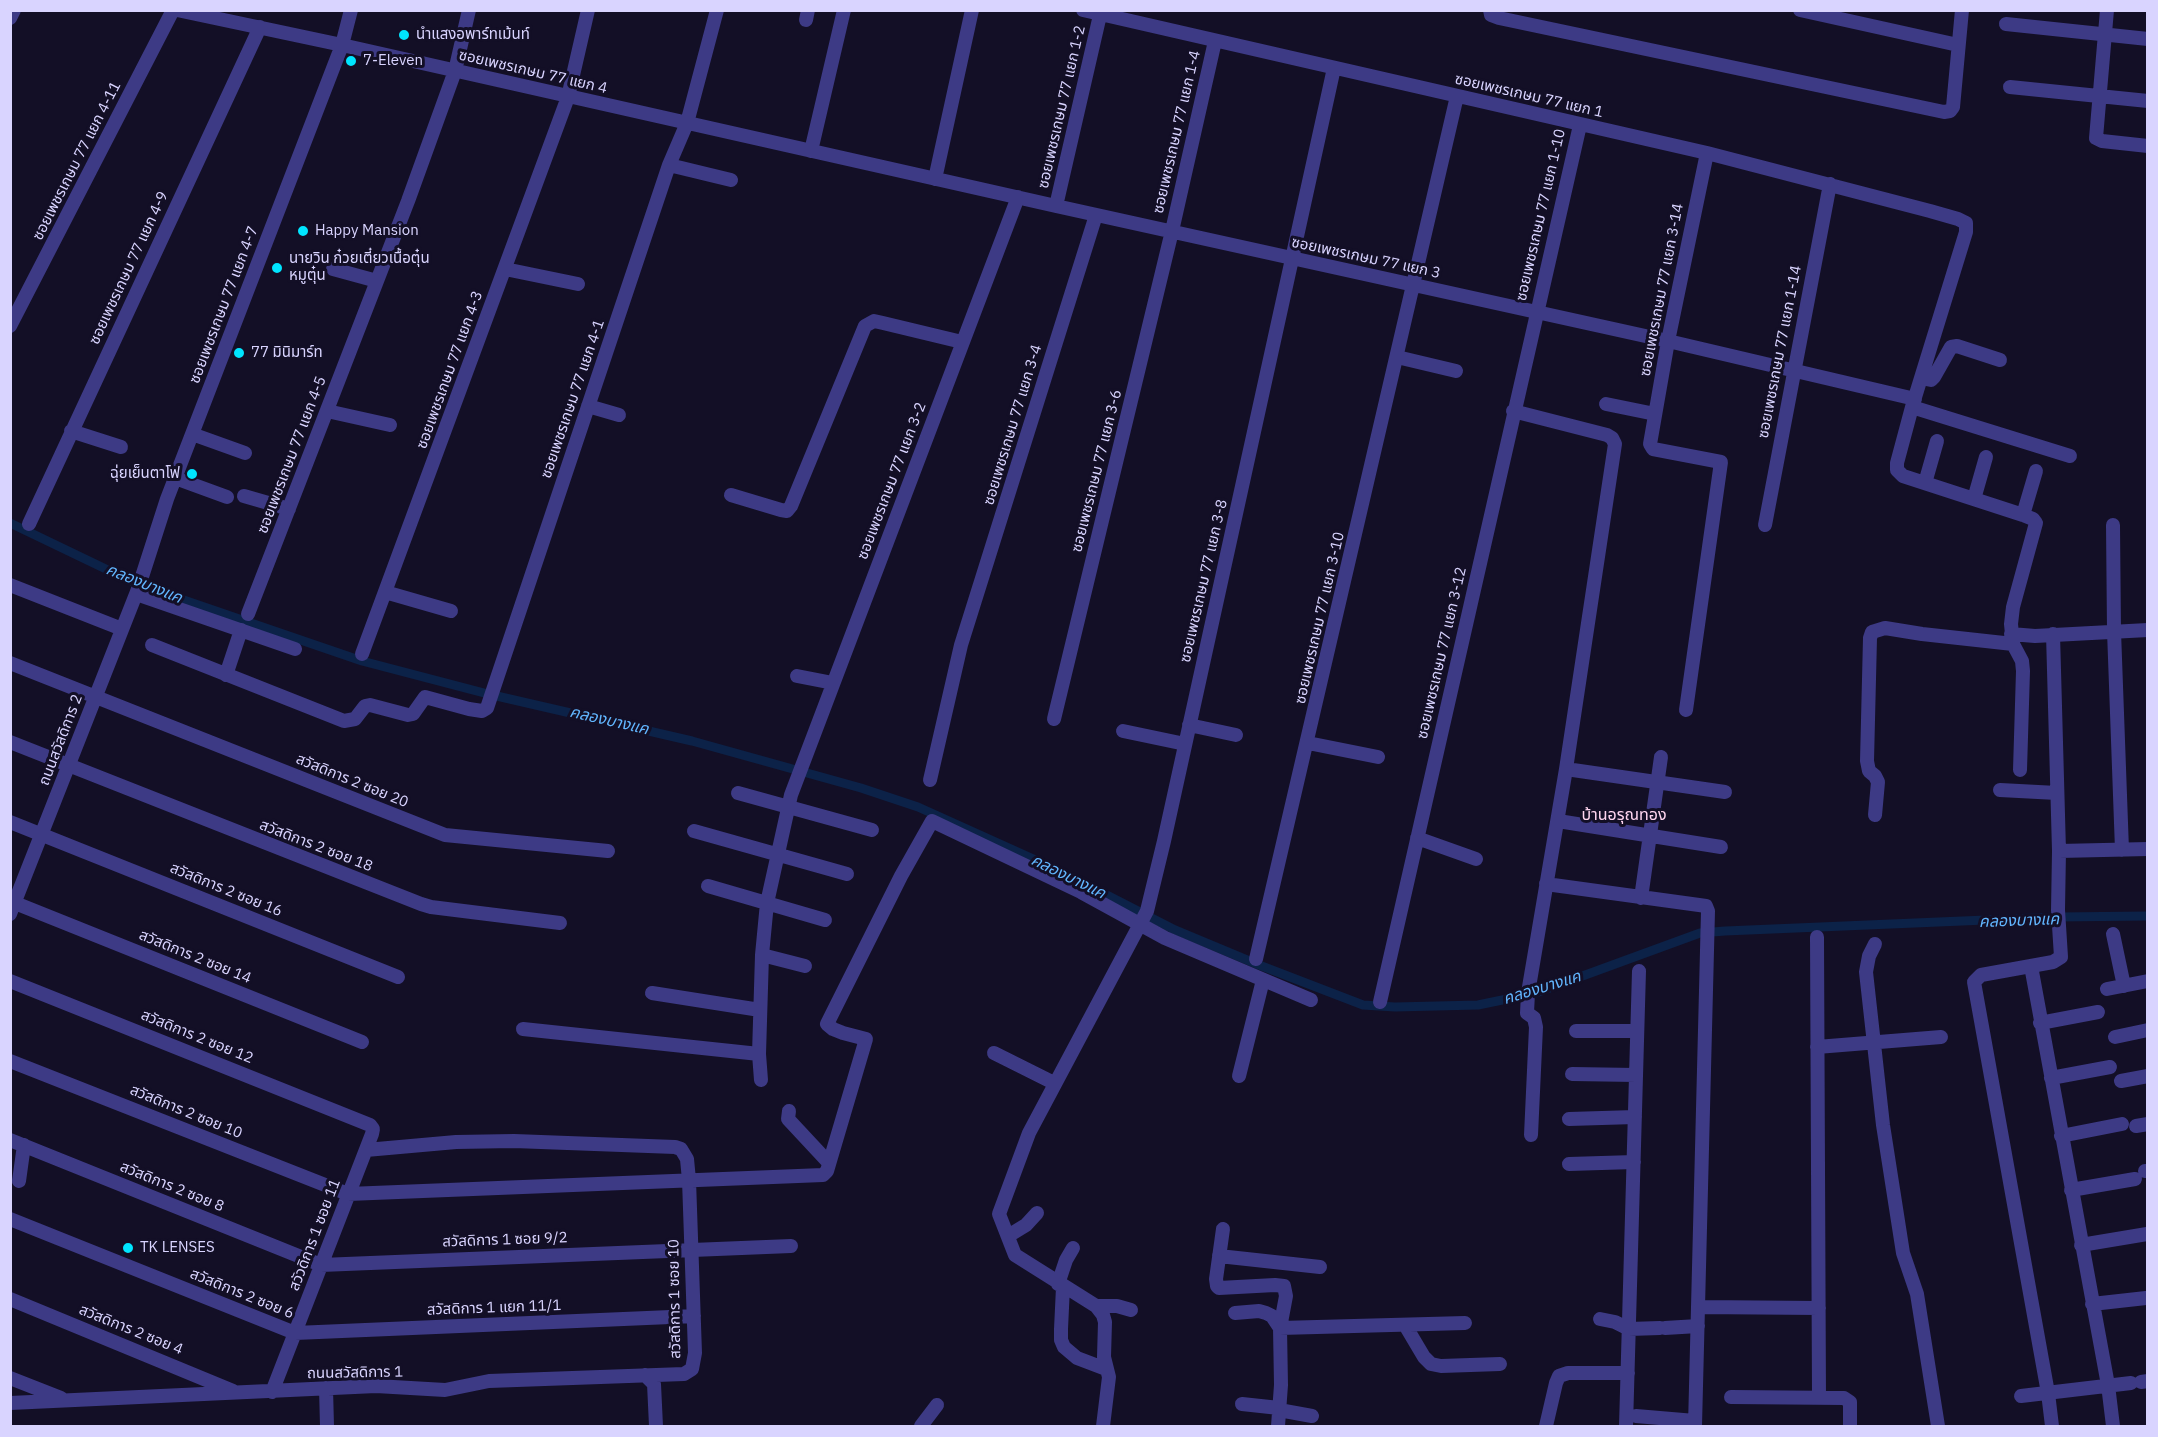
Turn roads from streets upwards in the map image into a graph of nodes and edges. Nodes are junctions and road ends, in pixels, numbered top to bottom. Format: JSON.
{"nodes":[{"id":1,"x":14,"y":10,"type":"edge"},
{"id":2,"x":175,"y":10,"type":"edge"},
{"id":3,"x":351,"y":10,"type":"edge"},
{"id":4,"x":469,"y":10,"type":"edge"},
{"id":5,"x":588,"y":10,"type":"edge"},
{"id":6,"x":717,"y":10,"type":"edge"},
{"id":7,"x":844,"y":10,"type":"edge"},
{"id":8,"x":972,"y":10,"type":"edge"},
{"id":9,"x":1083,"y":10,"type":"edge"},
{"id":10,"x":1490,"y":10,"type":"edge"},
{"id":11,"x":1800,"y":10,"type":"edge"},
{"id":12,"x":1962,"y":10,"type":"edge"},
{"id":13,"x":2107,"y":10,"type":"edge"},
{"id":14,"x":1100,"y":15,"type":"junction"},
{"id":15,"x":10,"y":18,"type":"edge"},
{"id":16,"x":2006,"y":24,"type":"dead end"},
{"id":17,"x":260,"y":27,"type":"junction"},
{"id":18,"x":2105,"y":34,"type":"junction"},
{"id":19,"x":2148,"y":39,"type":"edge"},
{"id":20,"x":1215,"y":41,"type":"junction"},
{"id":21,"x":342,"y":45,"type":"junction"},
{"id":22,"x":1959,"y":45,"type":"junction"},
{"id":23,"x":1334,"y":68,"type":"junction"},
{"id":24,"x":455,"y":71,"type":"junction"},
{"id":25,"x":2010,"y":87,"type":"dead end"},
{"id":26,"x":1457,"y":96,"type":"junction"},
{"id":27,"x":2099,"y":96,"type":"junction"},
{"id":28,"x":568,"y":97,"type":"junction"},
{"id":29,"x":2148,"y":101,"type":"edge"},
{"id":30,"x":687,"y":123,"type":"junction"},
{"id":31,"x":1580,"y":125,"type":"junction"},
{"id":32,"x":2148,"y":146,"type":"edge"},
{"id":33,"x":811,"y":151,"type":"junction"},
{"id":34,"x":1707,"y":153,"type":"junction"},
{"id":35,"x":669,"y":165,"type":"junction"},
{"id":36,"x":935,"y":179,"type":"junction"},
{"id":37,"x":731,"y":180,"type":"dead end"},
{"id":38,"x":1830,"y":184,"type":"junction"},
{"id":39,"x":1018,"y":197,"type":"junction"},
{"id":40,"x":1056,"y":206,"type":"junction"},
{"id":41,"x":1096,"y":215,"type":"junction"},
{"id":42,"x":1172,"y":231,"type":"junction"},
{"id":43,"x":1293,"y":258,"type":"junction"},
{"id":44,"x":333,"y":269,"type":"dead end"},
{"id":45,"x":504,"y":269,"type":"junction"},
{"id":46,"x":377,"y":281,"type":"junction"},
{"id":47,"x":578,"y":284,"type":"dead end"},
{"id":48,"x":1414,"y":285,"type":"junction"},
{"id":49,"x":1536,"y":312,"type":"junction"},
{"id":50,"x":10,"y":326,"type":"edge"},
{"id":51,"x":1668,"y":341,"type":"junction"},
{"id":52,"x":962,"y":342,"type":"junction"},
{"id":53,"x":1398,"y":357,"type":"junction"},
{"id":54,"x":2000,"y":360,"type":"dead end"},
{"id":55,"x":1793,"y":370,"type":"junction"},
{"id":56,"x":1456,"y":371,"type":"dead end"},
{"id":57,"x":1921,"y":378,"type":"junction"},
{"id":58,"x":1913,"y":403,"type":"junction"},
{"id":59,"x":1605,"y":404,"type":"dead end"},
{"id":60,"x":588,"y":406,"type":"junction"},
{"id":61,"x":327,"y":411,"type":"junction"},
{"id":62,"x":1513,"y":411,"type":"junction"},
{"id":63,"x":1655,"y":414,"type":"junction"},
{"id":64,"x":619,"y":415,"type":"dead end"},
{"id":65,"x":390,"y":425,"type":"dead end"},
{"id":66,"x":71,"y":431,"type":"junction"},
{"id":67,"x":192,"y":434,"type":"junction"},
{"id":68,"x":1937,"y":441,"type":"dead end"},
{"id":69,"x":121,"y":447,"type":"dead end"},
{"id":70,"x":245,"y":453,"type":"dead end"},
{"id":71,"x":2070,"y":456,"type":"dead end"},
{"id":72,"x":1986,"y":457,"type":"dead end"},
{"id":73,"x":2036,"y":471,"type":"dead end"},
{"id":74,"x":175,"y":478,"type":"junction"},
{"id":75,"x":1925,"y":483,"type":"junction"},
{"id":76,"x":731,"y":495,"type":"dead end"},
{"id":77,"x":244,"y":496,"type":"dead end"},
{"id":78,"x":227,"y":497,"type":"dead end"},
{"id":79,"x":1974,"y":499,"type":"junction"},
{"id":80,"x":289,"y":509,"type":"junction"},
{"id":81,"x":2023,"y":515,"type":"junction"},
{"id":82,"x":29,"y":524,"type":"dead end"},
{"id":83,"x":1764,"y":525,"type":"dead end"},
{"id":84,"x":2114,"y":525,"type":"dead end"},
{"id":85,"x":142,"y":578,"type":"joint"},
{"id":86,"x":10,"y":585,"type":"edge"},
{"id":87,"x":385,"y":592,"type":"junction"},
{"id":88,"x":136,"y":594,"type":"junction"},
{"id":89,"x":451,"y":611,"type":"dead end"},
{"id":90,"x":248,"y":615,"type":"dead end"},
{"id":91,"x":122,"y":629,"type":"junction"},
{"id":92,"x":241,"y":630,"type":"junction"},
{"id":93,"x":2148,"y":630,"type":"edge"},
{"id":94,"x":2114,"y":631,"type":"junction"},
{"id":95,"x":2053,"y":634,"type":"junction"},
{"id":96,"x":2012,"y":639,"type":"junction"},
{"id":97,"x":152,"y":645,"type":"dead end"},
{"id":98,"x":295,"y":648,"type":"dead end"},
{"id":99,"x":362,"y":654,"type":"dead end"},
{"id":100,"x":10,"y":663,"type":"edge"},
{"id":101,"x":226,"y":675,"type":"junction"},
{"id":102,"x":796,"y":676,"type":"dead end"},
{"id":103,"x":833,"y":683,"type":"junction"},
{"id":104,"x":95,"y":696,"type":"junction"},
{"id":105,"x":1686,"y":710,"type":"dead end"},
{"id":106,"x":1054,"y":719,"type":"dead end"},
{"id":107,"x":1189,"y":725,"type":"junction"},
{"id":108,"x":1123,"y":731,"type":"dead end"},
{"id":109,"x":1236,"y":735,"type":"dead end"},
{"id":110,"x":10,"y":742,"type":"edge"},
{"id":111,"x":1308,"y":743,"type":"junction"},
{"id":112,"x":1185,"y":744,"type":"junction"},
{"id":113,"x":1378,"y":757,"type":"dead end"},
{"id":114,"x":1661,"y":757,"type":"dead end"},
{"id":115,"x":69,"y":765,"type":"junction"},
{"id":116,"x":1566,"y":769,"type":"junction"},
{"id":117,"x":2020,"y":770,"type":"dead end"},
{"id":118,"x":930,"y":780,"type":"dead end"},
{"id":119,"x":1658,"y":782,"type":"junction"},
{"id":120,"x":2000,"y":790,"type":"dead end"},
{"id":121,"x":1725,"y":792,"type":"dead end"},
{"id":122,"x":738,"y":793,"type":"dead end"},
{"id":123,"x":2057,"y":793,"type":"junction"},
{"id":124,"x":788,"y":808,"type":"junction"},
{"id":125,"x":1875,"y":815,"type":"dead end"},
{"id":126,"x":1558,"y":821,"type":"junction"},
{"id":127,"x":10,"y":822,"type":"edge"},
{"id":128,"x":694,"y":831,"type":"dead end"},
{"id":129,"x":872,"y":831,"type":"dead end"},
{"id":130,"x":42,"y":834,"type":"junction"},
{"id":131,"x":1650,"y":836,"type":"junction"},
{"id":132,"x":1417,"y":838,"type":"junction"},
{"id":133,"x":1721,"y":847,"type":"dead end"},
{"id":134,"x":2148,"y":849,"type":"edge"},
{"id":135,"x":2121,"y":850,"type":"junction"},
{"id":136,"x":608,"y":851,"type":"dead end"},
{"id":137,"x":2059,"y":851,"type":"junction"},
{"id":138,"x":776,"y":854,"type":"junction"},
{"id":139,"x":1476,"y":859,"type":"dead end"},
{"id":140,"x":848,"y":874,"type":"dead end"},
{"id":141,"x":1546,"y":884,"type":"junction"},
{"id":142,"x":708,"y":886,"type":"dead end"},
{"id":143,"x":1641,"y":898,"type":"junction"},
{"id":144,"x":767,"y":903,"type":"junction"},
{"id":145,"x":12,"y":906,"type":"edge"},
{"id":146,"x":825,"y":920,"type":"dead end"},
{"id":147,"x":560,"y":922,"type":"dead end"},
{"id":148,"x":1139,"y":926,"type":"junction"},
{"id":149,"x":2113,"y":934,"type":"dead end"},
{"id":150,"x":1817,"y":937,"type":"dead end"},
{"id":151,"x":1875,"y":944,"type":"dead end"},
{"id":152,"x":762,"y":955,"type":"junction"},
{"id":153,"x":1256,"y":959,"type":"dead end"},
{"id":154,"x":805,"y":966,"type":"dead end"},
{"id":155,"x":2031,"y":966,"type":"junction"},
{"id":156,"x":1639,"y":971,"type":"dead end"},
{"id":157,"x":398,"y":977,"type":"dead end"},
{"id":158,"x":1263,"y":980,"type":"junction"},
{"id":159,"x":10,"y":981,"type":"edge"},
{"id":160,"x":2148,"y":981,"type":"edge"},
{"id":161,"x":2124,"y":986,"type":"junction"},
{"id":162,"x":2107,"y":989,"type":"dead end"},
{"id":163,"x":652,"y":993,"type":"dead end"},
{"id":164,"x":1311,"y":1000,"type":"dead end"},
{"id":165,"x":1380,"y":1002,"type":"dead end"},
{"id":166,"x":760,"y":1010,"type":"junction"},
{"id":167,"x":2098,"y":1012,"type":"dead end"},
{"id":168,"x":2040,"y":1023,"type":"junction"},
{"id":169,"x":524,"y":1029,"type":"dead end"},
{"id":170,"x":2148,"y":1030,"type":"edge"},
{"id":171,"x":1576,"y":1031,"type":"dead end"},
{"id":172,"x":1637,"y":1031,"type":"junction"},
{"id":173,"x":1941,"y":1037,"type":"dead end"},
{"id":174,"x":2115,"y":1037,"type":"dead end"},
{"id":175,"x":1874,"y":1041,"type":"junction"},
{"id":176,"x":362,"y":1042,"type":"dead end"},
{"id":177,"x":1817,"y":1047,"type":"junction"},
{"id":178,"x":994,"y":1053,"type":"dead end"},
{"id":179,"x":759,"y":1054,"type":"junction"},
{"id":180,"x":10,"y":1061,"type":"edge"},
{"id":181,"x":2110,"y":1067,"type":"dead end"},
{"id":182,"x":1572,"y":1074,"type":"dead end"},
{"id":183,"x":1636,"y":1075,"type":"junction"},
{"id":184,"x":1239,"y":1076,"type":"dead end"},
{"id":185,"x":2148,"y":1076,"type":"edge"},
{"id":186,"x":2050,"y":1078,"type":"junction"},
{"id":187,"x":761,"y":1080,"type":"dead end"},
{"id":188,"x":2121,"y":1081,"type":"dead end"},
{"id":189,"x":1054,"y":1083,"type":"junction"},
{"id":190,"x":789,"y":1111,"type":"dead end"},
{"id":191,"x":1635,"y":1117,"type":"junction"},
{"id":192,"x":1569,"y":1119,"type":"dead end"},
{"id":193,"x":2135,"y":1124,"type":"edge"},
{"id":194,"x":370,"y":1125,"type":"joint"},
{"id":195,"x":1531,"y":1135,"type":"dead end"},
{"id":196,"x":2061,"y":1136,"type":"junction"},
{"id":197,"x":10,"y":1140,"type":"edge"},
{"id":198,"x":24,"y":1145,"type":"junction"},
{"id":199,"x":366,"y":1150,"type":"junction"},
{"id":200,"x":1634,"y":1162,"type":"junction"},
{"id":201,"x":829,"y":1163,"type":"junction"},
{"id":202,"x":1569,"y":1164,"type":"dead end"},
{"id":203,"x":2142,"y":1174,"type":"edge"},
{"id":204,"x":688,"y":1180,"type":"junction"},
{"id":205,"x":19,"y":1181,"type":"dead end"},
{"id":206,"x":2071,"y":1190,"type":"junction"},
{"id":207,"x":348,"y":1194,"type":"junction"},
{"id":208,"x":1036,"y":1213,"type":"dead end"},
{"id":209,"x":10,"y":1219,"type":"edge"},
{"id":210,"x":1223,"y":1229,"type":"dead end"},
{"id":211,"x":2147,"y":1234,"type":"edge"},
{"id":212,"x":1008,"y":1236,"type":"junction"},
{"id":213,"x":2081,"y":1245,"type":"junction"},
{"id":214,"x":791,"y":1246,"type":"dead end"},
{"id":215,"x":1073,"y":1248,"type":"dead end"},
{"id":216,"x":691,"y":1249,"type":"junction"},
{"id":217,"x":1219,"y":1256,"type":"junction"},
{"id":218,"x":321,"y":1265,"type":"junction"},
{"id":219,"x":1320,"y":1267,"type":"dead end"},
{"id":220,"x":1061,"y":1285,"type":"junction"},
{"id":221,"x":2146,"y":1298,"type":"dead end"},
{"id":222,"x":10,"y":1299,"type":"edge"},
{"id":223,"x":2092,"y":1304,"type":"junction"},
{"id":224,"x":1096,"y":1306,"type":"junction"},
{"id":225,"x":1698,"y":1307,"type":"junction"},
{"id":226,"x":1819,"y":1308,"type":"junction"},
{"id":227,"x":1131,"y":1310,"type":"dead end"},
{"id":228,"x":1234,"y":1313,"type":"dead end"},
{"id":229,"x":694,"y":1316,"type":"junction"},
{"id":230,"x":1600,"y":1319,"type":"dead end"},
{"id":231,"x":1465,"y":1323,"type":"dead end"},
{"id":232,"x":1405,"y":1325,"type":"junction"},
{"id":233,"x":1698,"y":1326,"type":"junction"},
{"id":234,"x":1280,"y":1328,"type":"junction"},
{"id":235,"x":1629,"y":1329,"type":"junction"},
{"id":236,"x":295,"y":1333,"type":"junction"},
{"id":237,"x":1500,"y":1364,"type":"dead end"},
{"id":238,"x":1106,"y":1369,"type":"junction"},
{"id":239,"x":1628,"y":1373,"type":"junction"},
{"id":240,"x":645,"y":1375,"type":"junction"},
{"id":241,"x":10,"y":1378,"type":"edge"},
{"id":242,"x":2140,"y":1382,"type":"edge"},
{"id":243,"x":2108,"y":1385,"type":"junction"},
{"id":244,"x":326,"y":1388,"type":"junction"},
{"id":245,"x":272,"y":1392,"type":"junction"},
{"id":246,"x":238,"y":1393,"type":"junction"},
{"id":247,"x":2048,"y":1393,"type":"junction"},
{"id":248,"x":2021,"y":1396,"type":"dead end"},
{"id":249,"x":1731,"y":1397,"type":"dead end"},
{"id":250,"x":1819,"y":1398,"type":"junction"},
{"id":251,"x":66,"y":1400,"type":"junction"},
{"id":252,"x":10,"y":1403,"type":"edge"},
{"id":253,"x":1242,"y":1404,"type":"dead end"},
{"id":254,"x":937,"y":1405,"type":"dead end"},
{"id":255,"x":1279,"y":1409,"type":"junction"},
{"id":256,"x":1312,"y":1416,"type":"dead end"},
{"id":257,"x":1631,"y":1421,"type":"edge"},
{"id":258,"x":1695,"y":1424,"type":"edge"},
{"id":259,"x":327,"y":1426,"type":"edge"},
{"id":260,"x":656,"y":1426,"type":"edge"},
{"id":261,"x":921,"y":1426,"type":"edge"},
{"id":262,"x":1103,"y":1426,"type":"edge"},
{"id":263,"x":1278,"y":1426,"type":"edge"},
{"id":264,"x":1546,"y":1426,"type":"edge"},
{"id":265,"x":1850,"y":1426,"type":"edge"},
{"id":266,"x":1938,"y":1426,"type":"edge"},
{"id":267,"x":2052,"y":1426,"type":"edge"},
{"id":268,"x":2113,"y":1426,"type":"edge"}],
"edges":[{"from":1,"to":15,"type":"street"},
{"from":2,"to":17,"type":"street","name":"ซอยเพชรเกษม 77 แยก 4"},
{"from":2,"to":50,"type":"street","name":"ซอยเพชรเกษม 77 แยก 4-11"},
{"from":3,"to":21,"type":"street","name":"ซอยเพชรเกษม 77 แยก 4-7"},
{"from":4,"to":24,"type":"street","name":"ซอยเพชรเกษม 77 แยก 4-5"},
{"from":5,"to":28,"type":"street","name":"ซอยเพชรเกษม 77 แยก 4-3"},
{"from":6,"to":30,"type":"street","name":"ซอยเพชรเกษม 77 แยก 4-1"},
{"from":7,"to":33,"type":"street"},
{"from":8,"to":36,"type":"street"},
{"from":9,"to":14,"type":"street","name":"ซอยเพชรเกษม 77 แยก 1"},
{"from":10,"to":22,"type":"street"},
{"from":11,"to":22,"type":"street"},
{"from":12,"to":22,"type":"street"},
{"from":13,"to":18,"type":"street"},
{"from":14,"to":20,"type":"street","name":"ซอยเพชรเกษม 77 แยก 1"},
{"from":14,"to":40,"type":"street","name":"ซอยเพชรเกษม 77 แยก 1-2"},
{"from":16,"to":18,"type":"street"},
{"from":17,"to":21,"type":"street","name":"ซอยเพชรเกษม 77 แยก 4"},
{"from":17,"to":66,"type":"street","name":"ซอยเพชรเกษม 77 แยก 4-9"},
{"from":18,"to":19,"type":"street"},
{"from":18,"to":27,"type":"street"},
{"from":20,"to":23,"type":"street","name":"ซอยเพชรเกษม 77 แยก 1"},
{"from":20,"to":42,"type":"street","name":"ซอยเพชรเกษม 77 แยก 1-4"},
{"from":21,"to":24,"type":"street","name":"ซอยเพชรเกษม 77 แยก 4"},
{"from":21,"to":67,"type":"street","name":"ซอยเพชรเกษม 77 แยก 4-7"},
{"from":23,"to":26,"type":"street","name":"ซอยเพชรเกษม 77 แยก 1"},
{"from":23,"to":43,"type":"street","name":"ซอยเพชรเกษม 77 แยก 3-8"},
{"from":24,"to":28,"type":"street","name":"ซอยเพชรเกษม 77 แยก 4"},
{"from":24,"to":46,"type":"street","name":"ซอยเพชรเกษม 77 แยก 4-5"},
{"from":25,"to":27,"type":"street"},
{"from":26,"to":31,"type":"street","name":"ซอยเพชรเกษม 77 แยก 1"},
{"from":26,"to":48,"type":"street","name":"ซอยเพชรเกษม 77 แยก 3-10"},
{"from":27,"to":29,"type":"street"},
{"from":27,"to":32,"type":"street"},
{"from":28,"to":30,"type":"street","name":"ซอยเพชรเกษม 77 แยก 4"},
{"from":28,"to":45,"type":"street","name":"ซอยเพชรเกษม 77 แยก 4-3"},
{"from":30,"to":33,"type":"street","name":"ซอยเพชรเกษม 77 แยก 4"},
{"from":30,"to":35,"type":"street","name":"ซอยเพชรเกษม 77 แยก 4-1"},
{"from":31,"to":34,"type":"street","name":"ซอยเพชรเกษม 77 แยก 1"},
{"from":31,"to":49,"type":"street","name":"ซอยเพชรเกษม 77 แยก 1-10"},
{"from":33,"to":36,"type":"street","name":"ซอยเพชรเกษม 77 แยก 3"},
{"from":34,"to":38,"type":"street","name":"ซอยเพชรเกษม 77 แยก 1"},
{"from":34,"to":51,"type":"street","name":"ซอยเพชรเกษม 77 แยก 3-14"},
{"from":35,"to":37,"type":"street"},
{"from":35,"to":60,"type":"street","name":"ซอยเพชรเกษม 77 แยก 4-1"},
{"from":36,"to":39,"type":"street","name":"ซอยเพชรเกษม 77 แยก 3"},
{"from":38,"to":55,"type":"street","name":"ซอยเพชรเกษม 77 แยก 1-14"},
{"from":38,"to":57,"type":"street","name":"ซอยเพชรเกษม 77 แยก 1"},
{"from":39,"to":40,"type":"street","name":"ซอยเพชรเกษม 77 แยก 3"},
{"from":39,"to":52,"type":"street","name":"ซอยเพชรเกษม 77 แยก 3-2"},
{"from":40,"to":41,"type":"street","name":"ซอยเพชรเกษม 77 แยก 3"},
{"from":41,"to":42,"type":"street","name":"ซอยเพชรเกษม 77 แยก 3"},
{"from":41,"to":118,"type":"street","name":"ซอยเพชรเกษม 77 แยก 3-4"},
{"from":42,"to":43,"type":"street","name":"ซอยเพชรเกษม 77 แยก 3"},
{"from":42,"to":106,"type":"street","name":"ซอยเพชรเกษม 77 แยก 3-6"},
{"from":43,"to":48,"type":"street","name":"ซอยเพชรเกษม 77 แยก 3"},
{"from":43,"to":107,"type":"street","name":"ซอยเพชรเกษม 77 แยก 3-8"},
{"from":44,"to":46,"type":"street"},
{"from":45,"to":47,"type":"street"},
{"from":45,"to":87,"type":"street","name":"ซอยเพชรเกษม 77 แยก 4-3"},
{"from":46,"to":61,"type":"street","name":"ซอยเพชรเกษม 77 แยก 4-5"},
{"from":48,"to":49,"type":"street","name":"ซอยเพชรเกษม 77 แยก 3"},
{"from":48,"to":53,"type":"street","name":"ซอยเพชรเกษม 77 แยก 3-10"},
{"from":49,"to":51,"type":"street","name":"ซอยเพชรเกษม 77 แยก 3"},
{"from":49,"to":62,"type":"street","name":"ซอยเพชรเกษม 77 แยก 3-12"},
{"from":51,"to":55,"type":"street","name":"ซอยเพชรเกษม 77 แยก 3"},
{"from":51,"to":63,"type":"street","name":"ซอยเพชรเกษม 77 แยก 3-14"},
{"from":52,"to":76,"type":"street"},
{"from":52,"to":103,"type":"street","name":"ซอยเพชรเกษม 77 แยก 3-2"},
{"from":53,"to":56,"type":"street"},
{"from":53,"to":111,"type":"street","name":"ซอยเพชรเกษม 77 แยก 3-10"},
{"from":54,"to":57,"type":"street"},
{"from":55,"to":58,"type":"street","name":"ซอยเพชรเกษม 77 แยก 3"},
{"from":55,"to":83,"type":"street","name":"ซอยเพชรเกษม 77 แยก 1-14"},
{"from":57,"to":58,"type":"street"},
{"from":58,"to":71,"type":"street","name":"ซอยเพชรเกษม 77 แยก 3"},
{"from":58,"to":75,"type":"street"},
{"from":59,"to":63,"type":"street"},
{"from":60,"to":64,"type":"street"},
{"from":60,"to":101,"type":"street","name":"ซอยเพชรเกษม 77 แยก 4-1"},
{"from":61,"to":65,"type":"street"},
{"from":61,"to":80,"type":"street","name":"ซอยเพชรเกษม 77 แยก 4-5"},
{"from":62,"to":116,"type":"street"},
{"from":62,"to":132,"type":"street","name":"ซอยเพชรเกษม 77 แยก 3-12"},
{"from":63,"to":105,"type":"street","name":"ซอยเพชรเกษม 77 แยก 3-14"},
{"from":66,"to":69,"type":"street"},
{"from":66,"to":82,"type":"street","name":"ซอยเพชรเกษม 77 แยก 4-9"},
{"from":67,"to":70,"type":"street"},
{"from":67,"to":74,"type":"street","name":"ซอยเพชรเกษม 77 แยก 4-7"},
{"from":68,"to":75,"type":"street"},
{"from":72,"to":79,"type":"street"},
{"from":73,"to":81,"type":"street"},
{"from":74,"to":78,"type":"street"},
{"from":74,"to":85,"type":"street","name":"ซอยเพชรเกษม 77 แยก 4-7"},
{"from":75,"to":79,"type":"street"},
{"from":77,"to":80,"type":"street"},
{"from":79,"to":81,"type":"street"},
{"from":80,"to":90,"type":"street","name":"ซอยเพชรเกษม 77 แยก 4-5"},
{"from":81,"to":96,"type":"street"},
{"from":84,"to":94,"type":"street"},
{"from":85,"to":88,"type":"street","name":"ถนนสวัสดิการ 2"},
{"from":86,"to":91,"type":"street"},
{"from":87,"to":89,"type":"street"},
{"from":87,"to":99,"type":"street","name":"ซอยเพชรเกษม 77 แยก 4-3"},
{"from":88,"to":91,"type":"street","name":"ถนนสวัสดิการ 2"},
{"from":88,"to":92,"type":"street"},
{"from":91,"to":104,"type":"street","name":"ถนนสวัสดิการ 2"},
{"from":92,"to":98,"type":"street"},
{"from":92,"to":101,"type":"street"},
{"from":93,"to":94,"type":"street"},
{"from":94,"to":95,"type":"street"},
{"from":94,"to":135,"type":"street"},
{"from":95,"to":96,"type":"street"},
{"from":95,"to":123,"type":"street"},
{"from":96,"to":117,"type":"street"},
{"from":96,"to":125,"type":"street"},
{"from":97,"to":101,"type":"street"},
{"from":100,"to":104,"type":"street","name":"สวัสดิการ 2 ซอย 20"},
{"from":102,"to":103,"type":"street"},
{"from":103,"to":124,"type":"street","name":"ซอยเพชรเกษม 77 แยก 3-2"},
{"from":104,"to":115,"type":"street","name":"ถนนสวัสดิการ 2"},
{"from":104,"to":136,"type":"street","name":"สวัสดิการ 2 ซอย 20"},
{"from":107,"to":109,"type":"street"},
{"from":107,"to":112,"type":"street","name":"ซอยเพชรเกษม 77 แยก 3-8"},
{"from":108,"to":112,"type":"street"},
{"from":110,"to":115,"type":"street","name":"สวัสดิการ 2 ซอย 18"},
{"from":111,"to":113,"type":"street"},
{"from":111,"to":153,"type":"street","name":"ซอยเพชรเกษม 77 แยก 3-10"},
{"from":112,"to":148,"type":"street","name":"ซอยเพชรเกษม 77 แยก 3-8"},
{"from":114,"to":119,"type":"street"},
{"from":115,"to":130,"type":"street","name":"ถนนสวัสดิการ 2"},
{"from":115,"to":147,"type":"street","name":"สวัสดิการ 2 ซอย 18"},
{"from":116,"to":119,"type":"street"},
{"from":116,"to":126,"type":"street"},
{"from":119,"to":121,"type":"street"},
{"from":119,"to":131,"type":"street"},
{"from":120,"to":123,"type":"street"},
{"from":122,"to":124,"type":"street"},
{"from":123,"to":137,"type":"street"},
{"from":124,"to":129,"type":"street"},
{"from":124,"to":138,"type":"street","name":"ซอยเพชรเกษม 77 แยก 3-2"},
{"from":126,"to":131,"type":"street"},
{"from":126,"to":141,"type":"street"},
{"from":127,"to":130,"type":"street","name":"สวัสดิการ 2 ซอย 16"},
{"from":128,"to":138,"type":"street"},
{"from":130,"to":145,"type":"street","name":"ถนนสวัสดิการ 2"},
{"from":130,"to":157,"type":"street","name":"สวัสดิการ 2 ซอย 16"},
{"from":131,"to":133,"type":"street"},
{"from":131,"to":143,"type":"street"},
{"from":132,"to":139,"type":"street"},
{"from":132,"to":165,"type":"street","name":"ซอยเพชรเกษม 77 แยก 3-12"},
{"from":134,"to":135,"type":"street"},
{"from":135,"to":137,"type":"street"},
{"from":137,"to":155,"type":"street"},
{"from":138,"to":140,"type":"street"},
{"from":138,"to":144,"type":"street","name":"ซอยเพชรเกษม 77 แยก 3-2"},
{"from":141,"to":143,"type":"street"},
{"from":141,"to":195,"type":"street"},
{"from":142,"to":144,"type":"street"},
{"from":143,"to":225,"type":"street"},
{"from":144,"to":146,"type":"street"},
{"from":144,"to":152,"type":"street","name":"ซอยเพชรเกษม 77 แยก 3-2"},
{"from":145,"to":176,"type":"street","name":"สวัสดิการ 2 ซอย 14"},
{"from":148,"to":158,"type":"street"},
{"from":148,"to":189,"type":"street","name":"ซอยเพชรเกษม 77 แยก 3-8"},
{"from":148,"to":201,"type":"street"},
{"from":149,"to":161,"type":"street"},
{"from":150,"to":177,"type":"street"},
{"from":151,"to":175,"type":"street"},
{"from":152,"to":154,"type":"street"},
{"from":152,"to":166,"type":"street","name":"ซอยเพชรเกษม 77 แยก 3-2"},
{"from":155,"to":168,"type":"street"},
{"from":155,"to":247,"type":"street"},
{"from":156,"to":172,"type":"street"},
{"from":158,"to":164,"type":"street"},
{"from":158,"to":184,"type":"street"},
{"from":159,"to":194,"type":"street","name":"สวัสดิการ 2 ซอย 12"},
{"from":160,"to":161,"type":"street"},
{"from":161,"to":162,"type":"street"},
{"from":163,"to":166,"type":"street"},
{"from":166,"to":179,"type":"street","name":"ซอยเพชรเกษม 77 แยก 3-2"},
{"from":167,"to":168,"type":"street"},
{"from":168,"to":186,"type":"street"},
{"from":169,"to":179,"type":"street"},
{"from":170,"to":174,"type":"street"},
{"from":171,"to":172,"type":"street"},
{"from":172,"to":183,"type":"street"},
{"from":173,"to":175,"type":"street"},
{"from":175,"to":177,"type":"street"},
{"from":175,"to":266,"type":"street"},
{"from":177,"to":226,"type":"street"},
{"from":178,"to":189,"type":"street"},
{"from":179,"to":187,"type":"street","name":"ซอยเพชรเกษม 77 แยก 3-2"},
{"from":180,"to":207,"type":"street","name":"สวัสดิการ 2 ซอย 10"},
{"from":181,"to":186,"type":"street"},
{"from":182,"to":183,"type":"street"},
{"from":183,"to":191,"type":"street"},
{"from":185,"to":188,"type":"street"},
{"from":186,"to":196,"type":"street"},
{"from":189,"to":212,"type":"street","name":"ซอยเพชรเกษม 77 แยก 3-8"},
{"from":190,"to":201,"type":"street"},
{"from":191,"to":192,"type":"street"},
{"from":191,"to":200,"type":"street"},
{"from":193,"to":196,"type":"street"},
{"from":194,"to":199,"type":"street","name":"สวัวดิการ 1 ซอย 11"},
{"from":196,"to":206,"type":"street"},
{"from":197,"to":198,"type":"street","name":"สวัสดิการ 2 ซอย 8"},
{"from":198,"to":205,"type":"street"},
{"from":198,"to":218,"type":"street","name":"สวัสดิการ 2 ซอย 8"},
{"from":199,"to":204,"type":"street","name":"สวัสดิการ 1 ซอย 10"},
{"from":199,"to":207,"type":"street","name":"สวัวดิการ 1 ซอย 11"},
{"from":200,"to":202,"type":"street"},
{"from":200,"to":235,"type":"street"},
{"from":201,"to":204,"type":"street"},
{"from":203,"to":206,"type":"street"},
{"from":204,"to":207,"type":"street"},
{"from":204,"to":216,"type":"street","name":"สวัสดิการ 1 ซอย 10"},
{"from":206,"to":213,"type":"street"},
{"from":207,"to":218,"type":"street","name":"สวัวดิการ 1 ซอย 11"},
{"from":208,"to":212,"type":"street"},
{"from":209,"to":236,"type":"street","name":"สวัสดิการ 2 ซอย 6"},
{"from":210,"to":217,"type":"street"},
{"from":211,"to":213,"type":"street"},
{"from":212,"to":220,"type":"street","name":"ซอยเพชรเกษม 77 แยก 3-8"},
{"from":213,"to":223,"type":"street"},
{"from":214,"to":216,"type":"street","name":"สวัสดิการ 1 ซอย 9/2"},
{"from":215,"to":220,"type":"street"},
{"from":216,"to":218,"type":"street","name":"สวัสดิการ 1 ซอย 9/2"},
{"from":216,"to":229,"type":"street","name":"สวัสดิการ 1 ซอย 10"},
{"from":217,"to":219,"type":"street"},
{"from":217,"to":234,"type":"street"},
{"from":218,"to":236,"type":"street","name":"สวัวดิการ 1 ซอย 11"},
{"from":220,"to":224,"type":"street","name":"ซอยเพชรเกษม 77 แยก 3-8"},
{"from":220,"to":238,"type":"street"},
{"from":221,"to":223,"type":"street"},
{"from":222,"to":246,"type":"street","name":"สวัสดิการ 2 ซอย 4"},
{"from":223,"to":243,"type":"street"},
{"from":224,"to":227,"type":"street"},
{"from":224,"to":238,"type":"street"},
{"from":225,"to":226,"type":"street"},
{"from":225,"to":233,"type":"street"},
{"from":226,"to":250,"type":"street"},
{"from":228,"to":234,"type":"street"},
{"from":229,"to":236,"type":"street","name":"สวัสดิการ 1 แยก 11/1"},
{"from":229,"to":240,"type":"street","name":"สวัสดิการ 1 ซอย 10"},
{"from":230,"to":235,"type":"street"},
{"from":231,"to":232,"type":"street"},
{"from":232,"to":234,"type":"street"},
{"from":232,"to":237,"type":"street"},
{"from":233,"to":235,"type":"street"},
{"from":233,"to":258,"type":"street"},
{"from":234,"to":255,"type":"street"},
{"from":235,"to":239,"type":"street"},
{"from":236,"to":245,"type":"street","name":"สวัวดิการ 1 ซอย 11"},
{"from":238,"to":262,"type":"street"},
{"from":239,"to":257,"type":"street"},
{"from":239,"to":264,"type":"street"},
{"from":240,"to":244,"type":"street","name":"ถนนสวัสดิการ 1"},
{"from":240,"to":260,"type":"street"},
{"from":241,"to":251,"type":"street"},
{"from":242,"to":243,"type":"street"},
{"from":243,"to":247,"type":"street"},
{"from":243,"to":268,"type":"street"},
{"from":244,"to":245,"type":"street","name":"ถนนสวัสดิการ 1"},
{"from":244,"to":259,"type":"street"},
{"from":245,"to":246,"type":"street","name":"ถนนสวัสดิการ 1"},
{"from":246,"to":251,"type":"street","name":"ถนนสวัสดิการ 1"},
{"from":247,"to":248,"type":"street"},
{"from":247,"to":267,"type":"street"},
{"from":249,"to":250,"type":"street"},
{"from":250,"to":265,"type":"street"},
{"from":251,"to":252,"type":"street","name":"ถนนสวัสดิการ 1"},
{"from":253,"to":255,"type":"street"},
{"from":254,"to":261,"type":"street"},
{"from":255,"to":256,"type":"street"},
{"from":255,"to":263,"type":"street"},
{"from":257,"to":258,"type":"street"}]}
